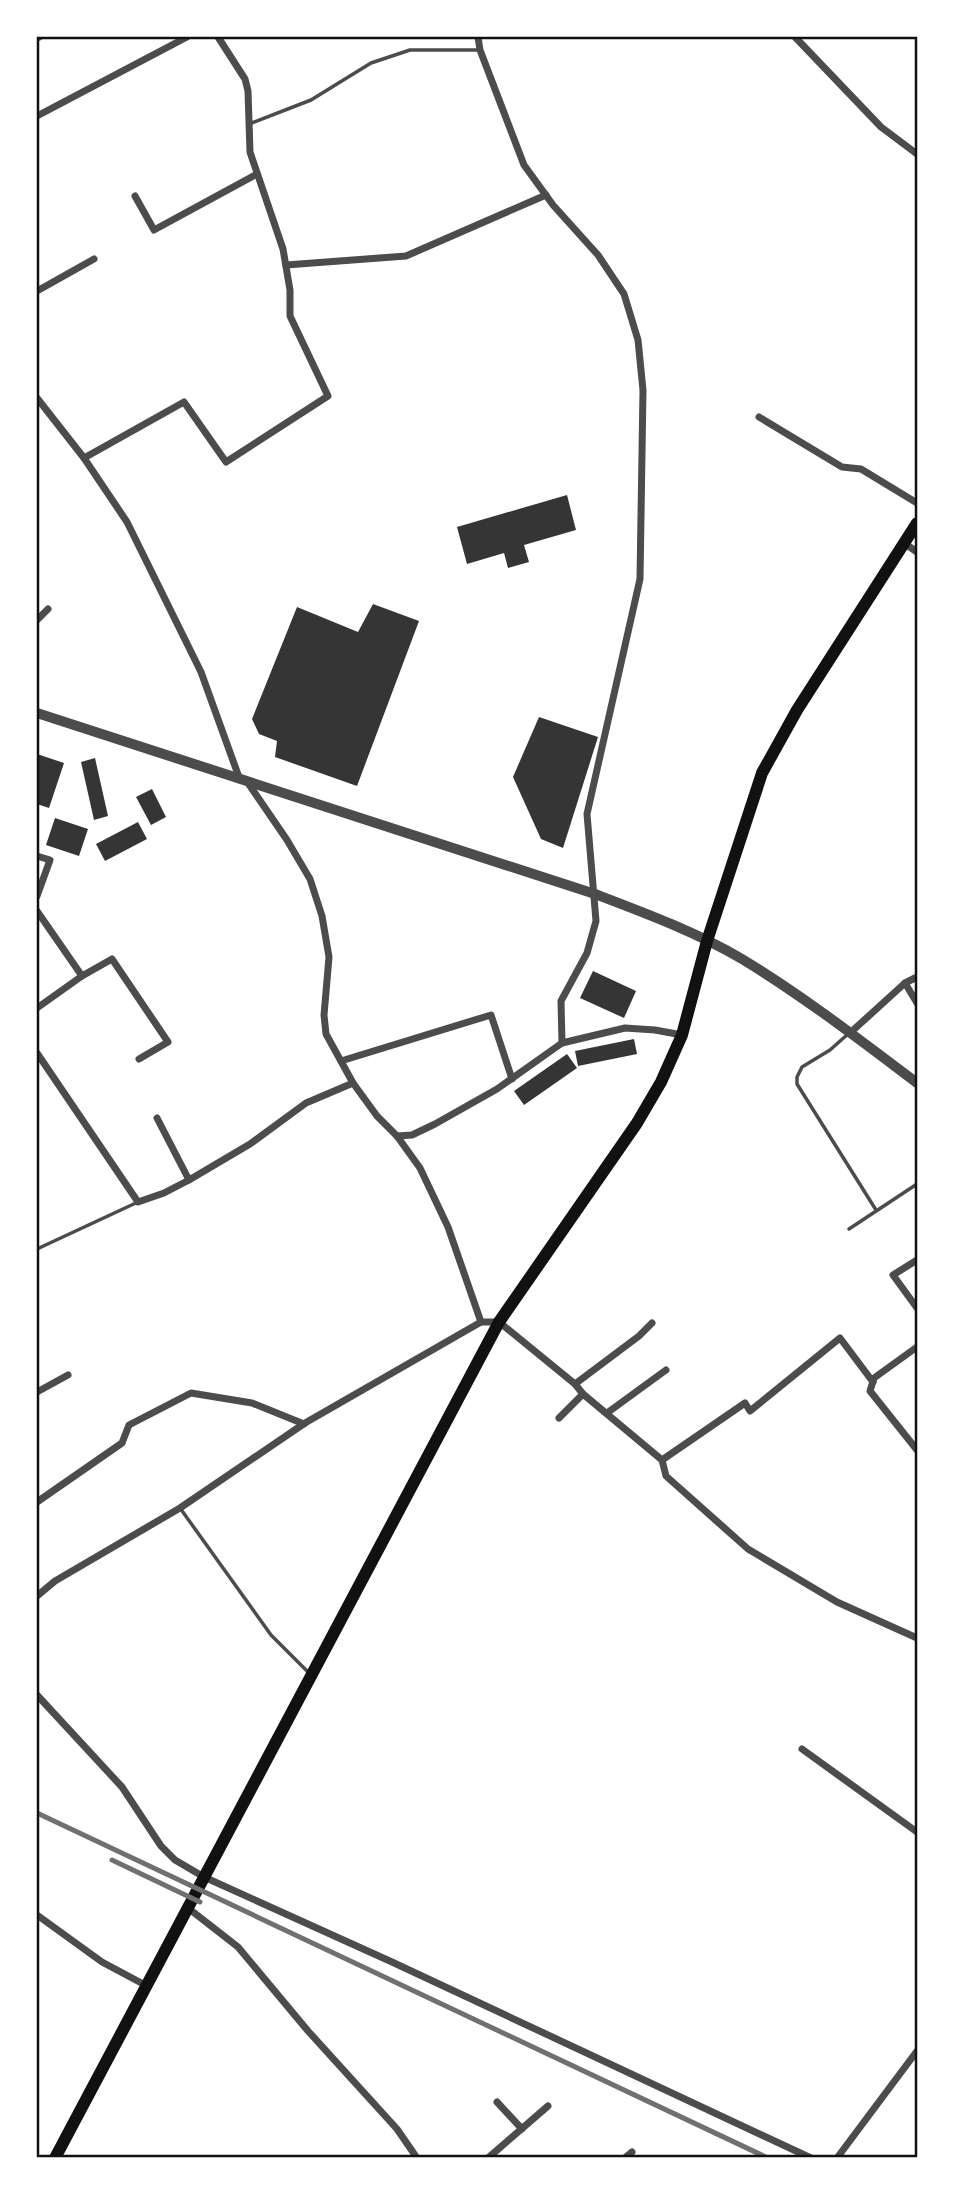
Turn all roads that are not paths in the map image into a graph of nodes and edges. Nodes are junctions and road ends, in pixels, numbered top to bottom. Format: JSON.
{"nodes":[{"id":1,"x":187,"y":37,"type":"edge"},
{"id":2,"x":218,"y":37,"type":"edge"},
{"id":3,"x":478,"y":37,"type":"edge"},
{"id":4,"x":795,"y":37,"type":"edge"},
{"id":5,"x":480,"y":50,"type":"junction"},
{"id":6,"x":37,"y":116,"type":"edge"},
{"id":7,"x":249,"y":124,"type":"junction"},
{"id":8,"x":917,"y":154,"type":"edge"},
{"id":9,"x":257,"y":174,"type":"junction"},
{"id":10,"x":545,"y":195,"type":"junction"},
{"id":11,"x":135,"y":196,"type":"dead end"},
{"id":12,"x":94,"y":259,"type":"dead end"},
{"id":13,"x":286,"y":265,"type":"junction"},
{"id":14,"x":37,"y":291,"type":"edge"},
{"id":15,"x":37,"y":398,"type":"edge"},
{"id":16,"x":759,"y":417,"type":"dead end"},
{"id":17,"x":84,"y":458,"type":"junction"},
{"id":18,"x":917,"y":503,"type":"edge"},
{"id":19,"x":917,"y":523,"type":"edge"},
{"id":20,"x":904,"y":543,"type":"junction"},
{"id":21,"x":917,"y":552,"type":"edge"},
{"id":22,"x":48,"y":609,"type":"dead end"},
{"id":23,"x":37,"y":620,"type":"edge"},
{"id":24,"x":37,"y":713,"type":"edge"},
{"id":25,"x":244,"y":782,"type":"junction"},
{"id":26,"x":37,"y":856,"type":"edge"},
{"id":27,"x":595,"y":894,"type":"junction"},
{"id":28,"x":37,"y":896,"type":"edge"},
{"id":29,"x":37,"y":911,"type":"edge"},
{"id":30,"x":708,"y":941,"type":"junction"},
{"id":31,"x":82,"y":976,"type":"junction"},
{"id":32,"x":917,"y":977,"type":"edge"},
{"id":33,"x":905,"y":983,"type":"junction"},
{"id":34,"x":917,"y":1003,"type":"edge"},
{"id":35,"x":37,"y":1008,"type":"edge"},
{"id":36,"x":850,"y":1033,"type":"junction"},
{"id":37,"x":682,"y":1035,"type":"junction"},
{"id":38,"x":562,"y":1044,"type":"junction"},
{"id":39,"x":37,"y":1053,"type":"edge"},
{"id":40,"x":139,"y":1059,"type":"dead end"},
{"id":41,"x":341,"y":1061,"type":"junction"},
{"id":42,"x":512,"y":1079,"type":"junction"},
{"id":43,"x":353,"y":1083,"type":"junction"},
{"id":44,"x":917,"y":1083,"type":"edge"},
{"id":45,"x":157,"y":1118,"type":"dead end"},
{"id":46,"x":397,"y":1136,"type":"junction"},
{"id":47,"x":189,"y":1180,"type":"junction"},
{"id":48,"x":917,"y":1185,"type":"edge"},
{"id":49,"x":138,"y":1202,"type":"junction"},
{"id":50,"x":876,"y":1210,"type":"junction"},
{"id":51,"x":849,"y":1229,"type":"dead end"},
{"id":52,"x":37,"y":1249,"type":"edge"},
{"id":53,"x":917,"y":1260,"type":"edge"},
{"id":54,"x":917,"y":1308,"type":"edge"},
{"id":55,"x":481,"y":1322,"type":"junction"},
{"id":56,"x":499,"y":1322,"type":"junction"},
{"id":57,"x":652,"y":1323,"type":"dead end"},
{"id":58,"x":917,"y":1347,"type":"edge"},
{"id":59,"x":666,"y":1370,"type":"dead end"},
{"id":60,"x":68,"y":1375,"type":"dead end"},
{"id":61,"x":873,"y":1382,"type":"junction"},
{"id":62,"x":575,"y":1384,"type":"junction"},
{"id":63,"x":37,"y":1392,"type":"edge"},
{"id":64,"x":583,"y":1394,"type":"junction"},
{"id":65,"x":607,"y":1413,"type":"junction"},
{"id":66,"x":559,"y":1418,"type":"dead end"},
{"id":67,"x":304,"y":1424,"type":"junction"},
{"id":68,"x":917,"y":1450,"type":"edge"},
{"id":69,"x":662,"y":1460,"type":"junction"},
{"id":70,"x":37,"y":1502,"type":"edge"},
{"id":71,"x":180,"y":1508,"type":"junction"},
{"id":72,"x":37,"y":1596,"type":"edge"},
{"id":73,"x":917,"y":1638,"type":"edge"},
{"id":74,"x":311,"y":1675,"type":"junction"},
{"id":75,"x":37,"y":1695,"type":"edge"},
{"id":76,"x":802,"y":1749,"type":"dead end"},
{"id":77,"x":917,"y":1832,"type":"edge"},
{"id":78,"x":204,"y":1877,"type":"junction"},
{"id":79,"x":188,"y":1908,"type":"junction"},
{"id":80,"x":37,"y":1915,"type":"edge"},
{"id":81,"x":147,"y":1986,"type":"junction"},
{"id":82,"x":917,"y":2051,"type":"edge"},
{"id":83,"x":497,"y":2102,"type":"dead end"},
{"id":84,"x":548,"y":2106,"type":"dead end"},
{"id":85,"x":522,"y":2129,"type":"junction"},
{"id":86,"x":632,"y":2152,"type":"dead end"},
{"id":87,"x":55,"y":2158,"type":"edge"},
{"id":88,"x":417,"y":2158,"type":"edge"},
{"id":89,"x":488,"y":2158,"type":"edge"},
{"id":90,"x":625,"y":2158,"type":"edge"},
{"id":91,"x":811,"y":2158,"type":"edge"},
{"id":92,"x":837,"y":2158,"type":"edge"}],
"edges":[{"from":1,"to":6,"type":"street"},
{"from":2,"to":7,"type":"street"},
{"from":3,"to":5,"type":"street"},
{"from":4,"to":8,"type":"street"},
{"from":5,"to":7,"type":"lane"},
{"from":5,"to":10,"type":"street"},
{"from":7,"to":9,"type":"street"},
{"from":9,"to":11,"type":"street"},
{"from":9,"to":13,"type":"street"},
{"from":10,"to":13,"type":"street"},
{"from":10,"to":27,"type":"street"},
{"from":12,"to":14,"type":"street"},
{"from":13,"to":17,"type":"street"},
{"from":15,"to":17,"type":"street"},
{"from":16,"to":18,"type":"street"},
{"from":17,"to":25,"type":"street"},
{"from":19,"to":20,"type":"main road"},
{"from":20,"to":21,"type":"street"},
{"from":20,"to":30,"type":"main road"},
{"from":22,"to":23,"type":"street"},
{"from":24,"to":25,"type":"street"},
{"from":25,"to":27,"type":"street"},
{"from":25,"to":41,"type":"street"},
{"from":26,"to":28,"type":"street"},
{"from":27,"to":30,"type":"street"},
{"from":27,"to":38,"type":"street"},
{"from":29,"to":31,"type":"street"},
{"from":30,"to":36,"type":"street"},
{"from":30,"to":37,"type":"main road"},
{"from":31,"to":35,"type":"street"},
{"from":31,"to":40,"type":"street"},
{"from":32,"to":33,"type":"street"},
{"from":33,"to":34,"type":"street"},
{"from":33,"to":36,"type":"street"},
{"from":36,"to":44,"type":"street"},
{"from":36,"to":50,"type":"lane"},
{"from":37,"to":38,"type":"street"},
{"from":37,"to":56,"type":"main road"},
{"from":38,"to":42,"type":"street"},
{"from":39,"to":49,"type":"street"},
{"from":41,"to":42,"type":"street"},
{"from":41,"to":43,"type":"street"},
{"from":42,"to":46,"type":"street"},
{"from":43,"to":46,"type":"street"},
{"from":43,"to":47,"type":"street"},
{"from":45,"to":47,"type":"street"},
{"from":46,"to":55,"type":"street"},
{"from":47,"to":49,"type":"street"},
{"from":48,"to":50,"type":"lane"},
{"from":49,"to":52,"type":"lane"},
{"from":50,"to":51,"type":"lane"},
{"from":53,"to":54,"type":"street"},
{"from":55,"to":56,"type":"street"},
{"from":55,"to":67,"type":"street"},
{"from":56,"to":62,"type":"street"},
{"from":56,"to":74,"type":"main road"},
{"from":57,"to":62,"type":"street"},
{"from":58,"to":61,"type":"street"},
{"from":59,"to":65,"type":"street"},
{"from":60,"to":63,"type":"street"},
{"from":61,"to":68,"type":"street"},
{"from":61,"to":69,"type":"street"},
{"from":62,"to":64,"type":"street"},
{"from":64,"to":65,"type":"street"},
{"from":64,"to":66,"type":"street"},
{"from":65,"to":69,"type":"street"},
{"from":67,"to":70,"type":"street"},
{"from":67,"to":71,"type":"street"},
{"from":69,"to":73,"type":"street"},
{"from":71,"to":72,"type":"street"},
{"from":71,"to":74,"type":"lane"},
{"from":74,"to":78,"type":"main road"},
{"from":75,"to":78,"type":"street"},
{"from":76,"to":77,"type":"street"},
{"from":78,"to":79,"type":"main road"},
{"from":78,"to":91,"type":"street"},
{"from":79,"to":81,"type":"main road"},
{"from":79,"to":88,"type":"street"},
{"from":80,"to":81,"type":"street"},
{"from":81,"to":87,"type":"main road"},
{"from":82,"to":92,"type":"street"},
{"from":83,"to":85,"type":"street"},
{"from":84,"to":85,"type":"street"},
{"from":85,"to":89,"type":"street"},
{"from":86,"to":90,"type":"street"}]}
